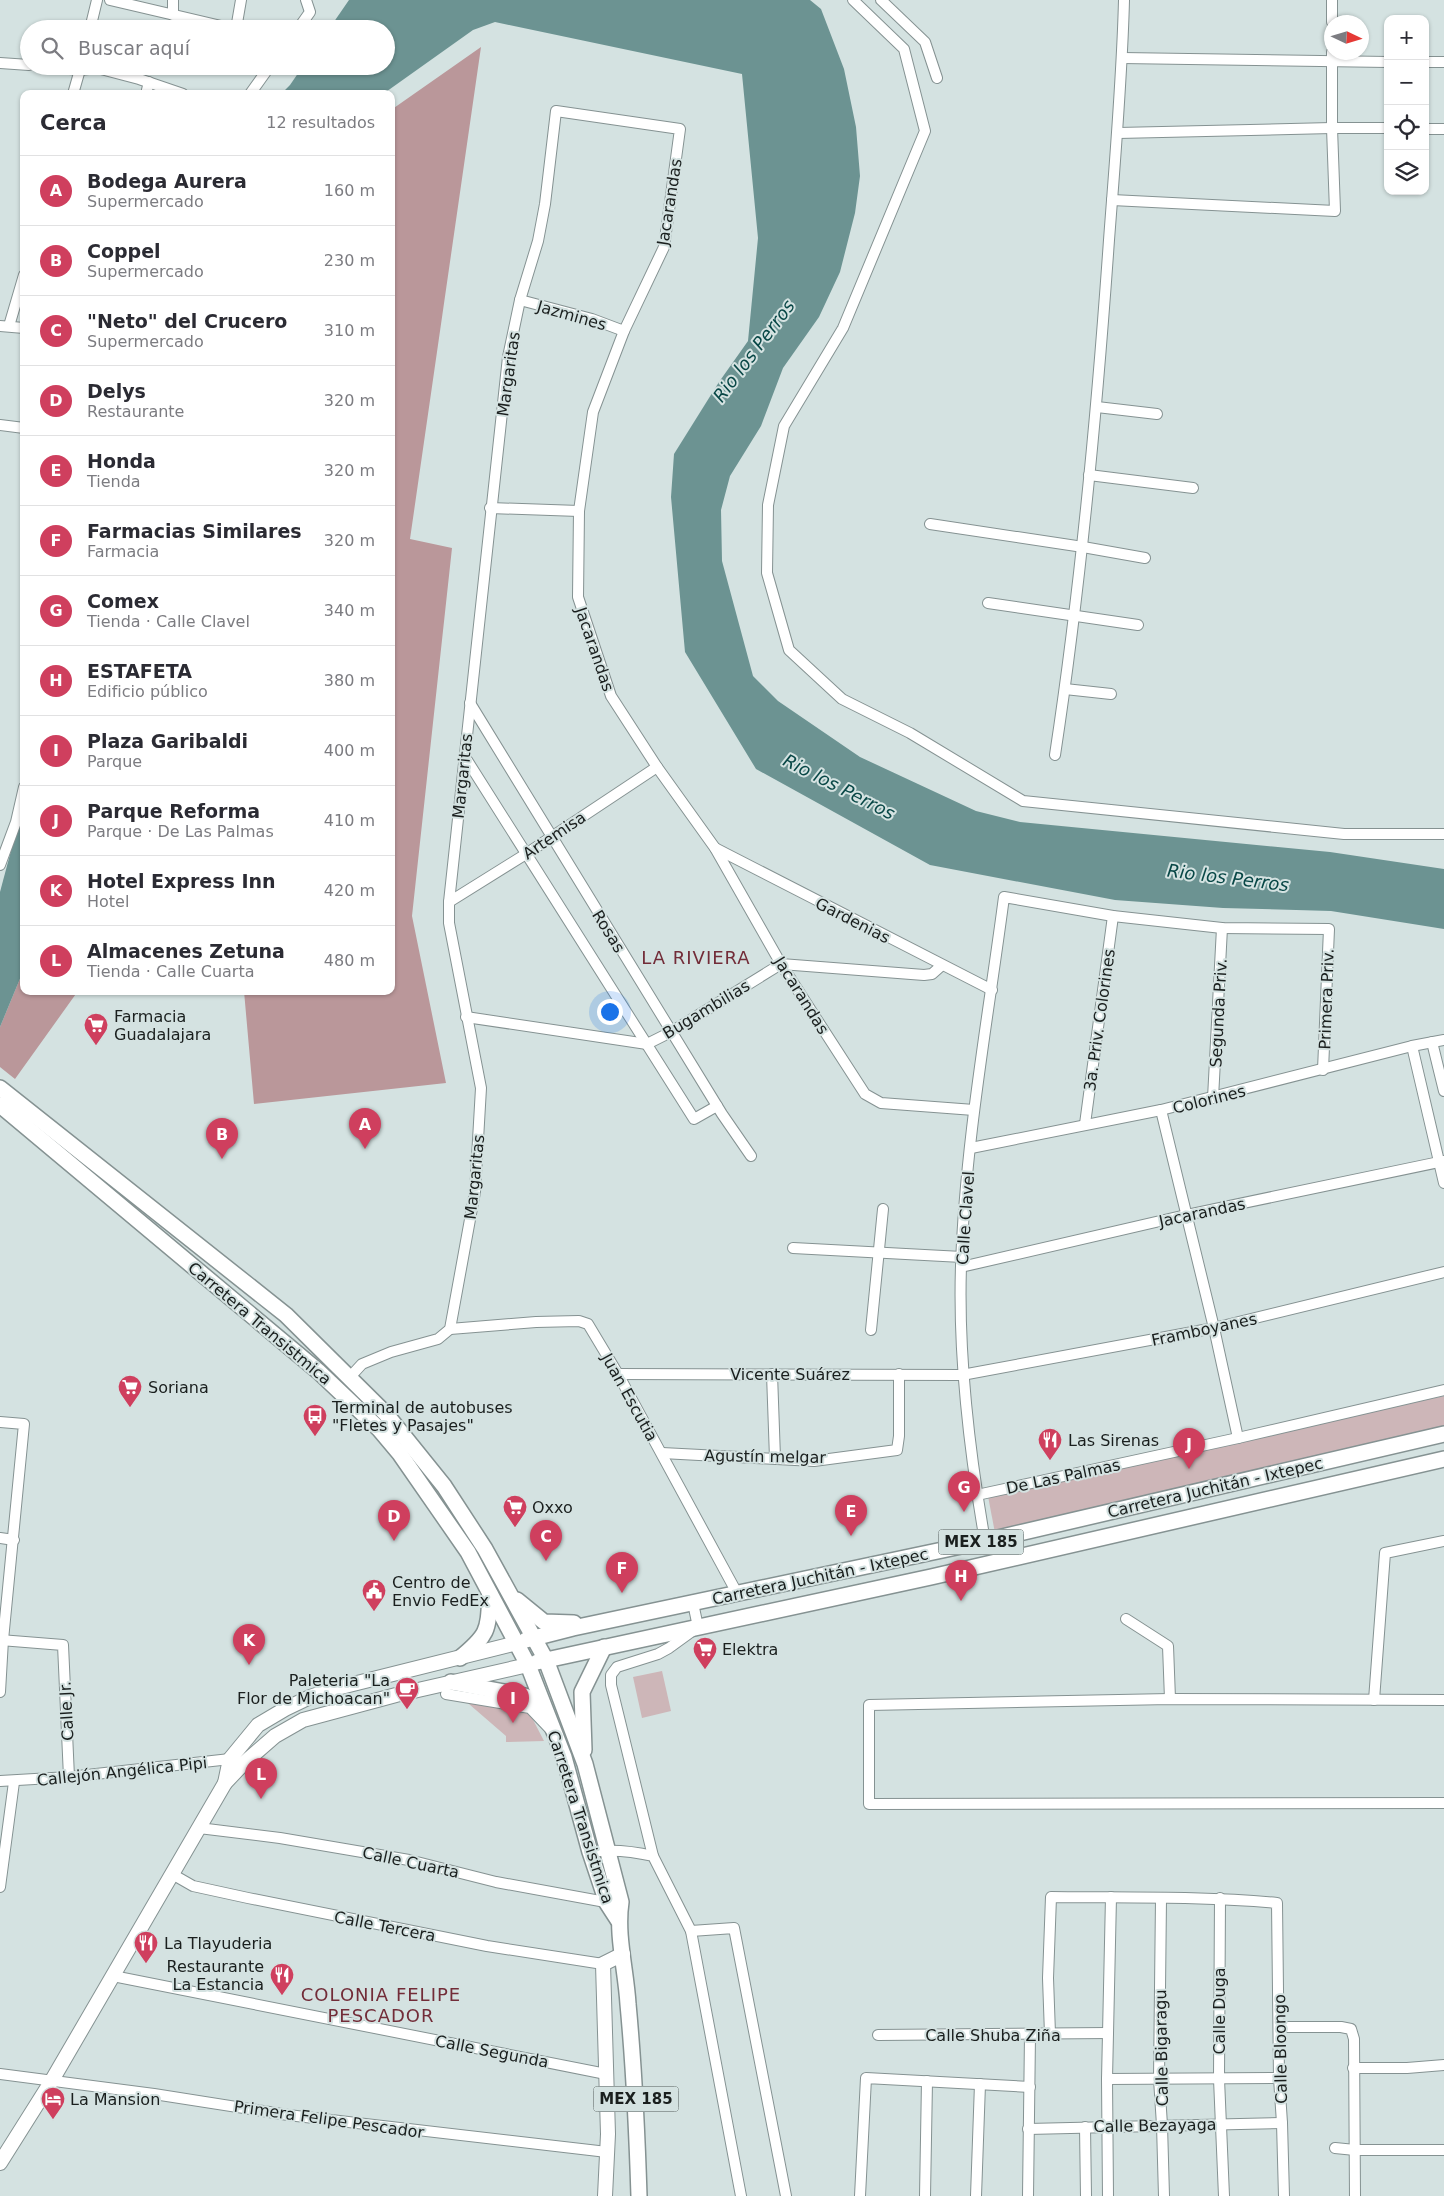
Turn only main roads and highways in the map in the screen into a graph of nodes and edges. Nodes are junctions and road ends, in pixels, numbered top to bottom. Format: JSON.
{"nodes":[{"id":1,"x":1,"y":1089,"type":"edge"},
{"id":2,"x":3,"y":1113,"type":"edge"},
{"id":3,"x":1444,"y":1434,"type":"edge"},
{"id":4,"x":1444,"y":1459,"type":"edge"},
{"id":5,"x":490,"y":1593,"type":"junction"},
{"id":6,"x":511,"y":1596,"type":"junction"},
{"id":7,"x":595,"y":1623,"type":"junction"},
{"id":8,"x":535,"y":1638,"type":"junction"},
{"id":9,"x":517,"y":1643,"type":"junction"},
{"id":10,"x":604,"y":1647,"type":"junction"},
{"id":11,"x":460,"y":1658,"type":"road end"},
{"id":12,"x":546,"y":1660,"type":"junction"},
{"id":13,"x":528,"y":1664,"type":"junction"},
{"id":14,"x":448,"y":1688,"type":"road end"},
{"id":15,"x":547,"y":1715,"type":"junction"},
{"id":16,"x":585,"y":1764,"type":"junction"},
{"id":17,"x":614,"y":1902,"type":"junction"},
{"id":18,"x":639,"y":2196,"type":"edge"}],
"edges":[{"from":1,"to":6,"type":"main road","name":"Carretera Transistmica","number":"MEX 185"},
{"from":2,"to":5,"type":"main road","name":"Carretera Transistmica","number":"MEX 185"},
{"from":3,"to":7,"type":"main road","name":"Carretera Juchitán - Ixtepec","number":"MEX 185"},
{"from":4,"to":10,"type":"main road","name":"Carretera Juchitán - Ixtepec","number":"MEX 185"},
{"from":5,"to":9,"type":"main road","name":"Carretera Transistmica","number":"MEX 185"},
{"from":5,"to":11,"type":"main road"},
{"from":6,"to":7,"type":"main road"},
{"from":6,"to":8,"type":"main road","name":"Carretera Transistmica","number":"MEX 185"},
{"from":7,"to":8,"type":"main road","name":"Carretera Juchitán - Ixtepec","number":"MEX 185"},
{"from":8,"to":9,"type":"main road","name":"Carretera Juchitán - Ixtepec","number":"MEX 185"},
{"from":8,"to":12,"type":"main road","name":"Carretera Transistmica","number":"MEX 185"},
{"from":9,"to":13,"type":"main road","name":"Carretera Transistmica","number":"MEX 185"},
{"from":10,"to":12,"type":"main road","name":"Carretera Juchitán - Ixtepec","number":"MEX 185"},
{"from":10,"to":16,"type":"main road"},
{"from":12,"to":13,"type":"main road","name":"Carretera Juchitán - Ixtepec","number":"MEX 185"},
{"from":12,"to":16,"type":"main road","name":"Carretera Transistmica","number":"MEX 185"},
{"from":13,"to":15,"type":"main road","name":"Carretera Transistmica","number":"MEX 185"},
{"from":14,"to":15,"type":"main road"},
{"from":15,"to":17,"type":"main road","name":"Carretera Transistmica","number":"MEX 185"},
{"from":16,"to":17,"type":"main road","name":"Carretera Transistmica","number":"MEX 185"},
{"from":17,"to":18,"type":"main road","name":"Carretera Transistmica","number":"MEX 185"}]}
